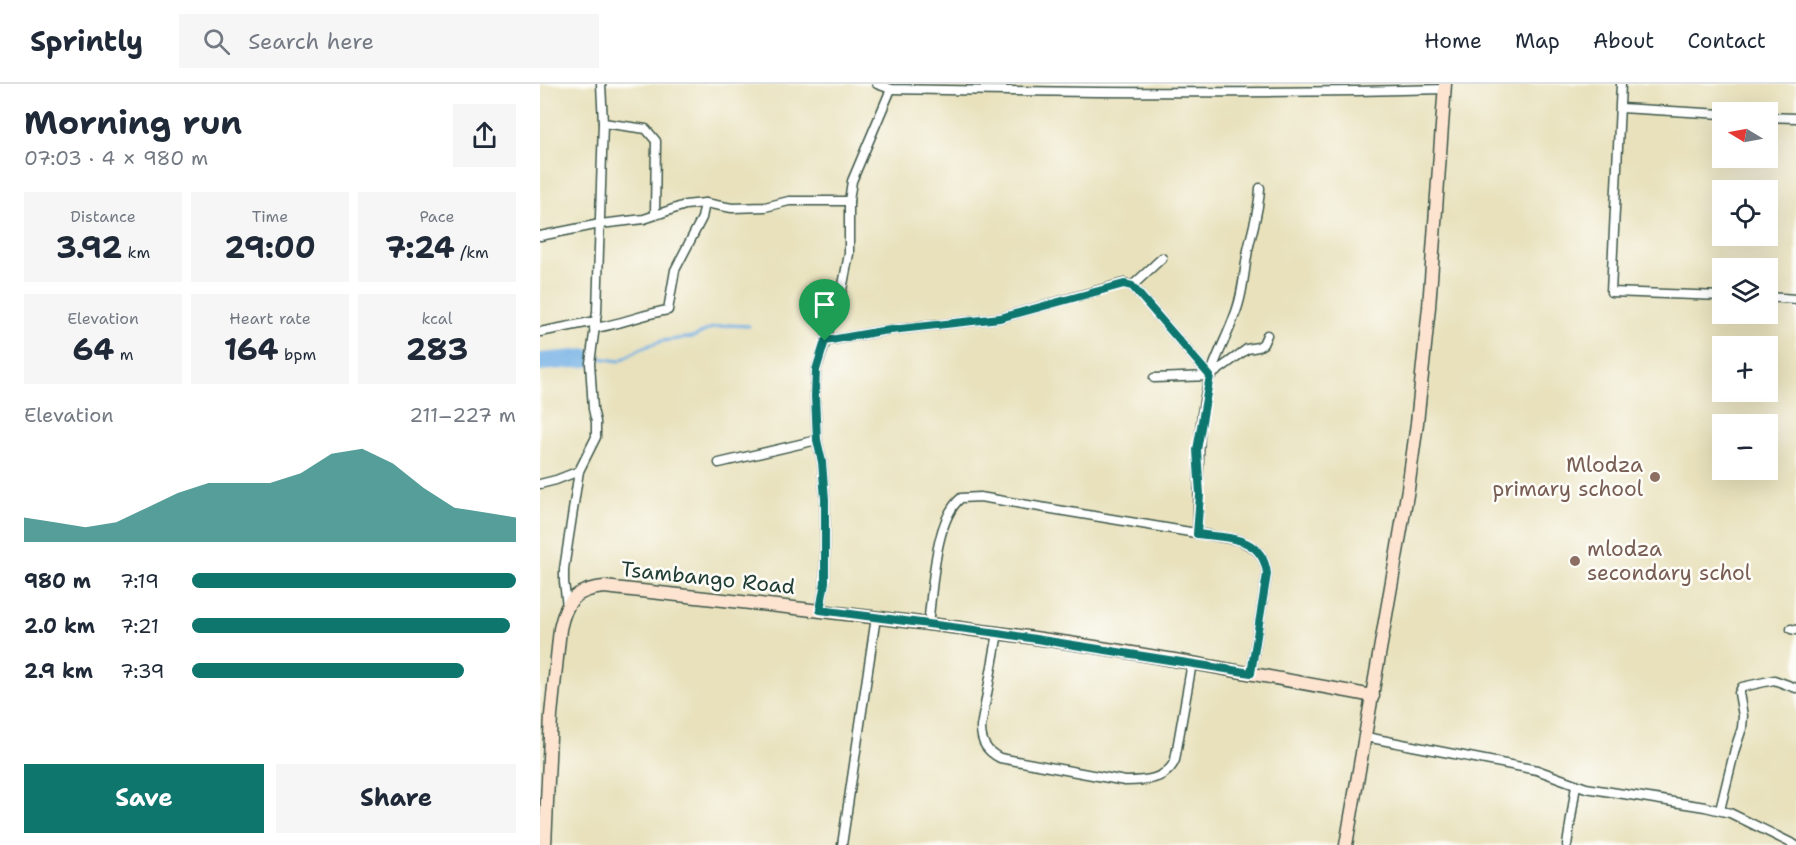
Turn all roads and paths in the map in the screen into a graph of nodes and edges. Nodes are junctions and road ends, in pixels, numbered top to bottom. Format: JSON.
{"nodes":[{"id":1,"x":601,"y":84,"type":"edge"},
{"id":2,"x":877,"y":84,"type":"edge"},
{"id":3,"x":1621,"y":84,"type":"edge"},
{"id":4,"x":1445,"y":86,"type":"edge"},
{"id":5,"x":1046,"y":88,"type":"edge"},
{"id":6,"x":891,"y":89,"type":"junction"},
{"id":7,"x":1621,"y":108,"type":"junction"},
{"id":8,"x":1712,"y":113,"type":"edge"},
{"id":9,"x":1778,"y":117,"type":"edge"},
{"id":10,"x":1796,"y":118,"type":"edge"},
{"id":11,"x":603,"y":123,"type":"junction"},
{"id":12,"x":1260,"y":188,"type":"dead end"},
{"id":13,"x":849,"y":201,"type":"junction"},
{"id":14,"x":705,"y":203,"type":"junction"},
{"id":15,"x":655,"y":215,"type":"junction"},
{"id":16,"x":600,"y":224,"type":"junction"},
{"id":17,"x":540,"y":236,"type":"edge"},
{"id":18,"x":1162,"y":258,"type":"dead end"},
{"id":19,"x":1132,"y":286,"type":"junction"},
{"id":20,"x":1712,"y":296,"type":"edge"},
{"id":21,"x":1778,"y":297,"type":"edge"},
{"id":22,"x":1796,"y":298,"type":"edge"},
{"id":23,"x":595,"y":325,"type":"junction"},
{"id":24,"x":540,"y":332,"type":"edge"},
{"id":25,"x":1267,"y":335,"type":"dead end"},
{"id":26,"x":825,"y":341,"type":"junction"},
{"id":27,"x":1210,"y":376,"type":"junction"},
{"id":28,"x":1154,"y":378,"type":"dead end"},
{"id":29,"x":817,"y":440,"type":"junction"},
{"id":30,"x":719,"y":463,"type":"dead end"},
{"id":31,"x":579,"y":471,"type":"junction"},
{"id":32,"x":540,"y":484,"type":"edge"},
{"id":33,"x":1197,"y":534,"type":"junction"},
{"id":34,"x":567,"y":606,"type":"junction"},
{"id":35,"x":820,"y":610,"type":"junction"},
{"id":36,"x":876,"y":617,"type":"junction"},
{"id":37,"x":928,"y":624,"type":"junction"},
{"id":38,"x":998,"y":633,"type":"junction"},
{"id":39,"x":1192,"y":663,"type":"junction"},
{"id":40,"x":1251,"y":673,"type":"junction"},
{"id":41,"x":1796,"y":688,"type":"edge"},
{"id":42,"x":1373,"y":696,"type":"junction"},
{"id":43,"x":1366,"y":737,"type":"junction"},
{"id":44,"x":1576,"y":785,"type":"junction"},
{"id":45,"x":1719,"y":810,"type":"junction"},
{"id":46,"x":545,"y":845,"type":"edge"},
{"id":47,"x":842,"y":845,"type":"edge"},
{"id":48,"x":1346,"y":845,"type":"edge"},
{"id":49,"x":1567,"y":845,"type":"edge"},
{"id":50,"x":1795,"y":845,"type":"edge"}],
"edges":[{"from":1,"to":11,"type":"street"},
{"from":2,"to":6,"type":"street"},
{"from":3,"to":7,"type":"street"},
{"from":4,"to":5,"type":"street"},
{"from":4,"to":42,"type":"street"},
{"from":5,"to":6,"type":"street"},
{"from":6,"to":13,"type":"street"},
{"from":7,"to":8,"type":"street"},
{"from":7,"to":20,"type":"street"},
{"from":9,"to":10,"type":"street"},
{"from":11,"to":15,"type":"street"},
{"from":11,"to":16,"type":"street"},
{"from":12,"to":27,"type":"street"},
{"from":13,"to":14,"type":"street"},
{"from":13,"to":26,"type":"street"},
{"from":14,"to":15,"type":"street"},
{"from":14,"to":23,"type":"street"},
{"from":15,"to":16,"type":"street"},
{"from":16,"to":17,"type":"street"},
{"from":16,"to":23,"type":"street"},
{"from":18,"to":19,"type":"street"},
{"from":19,"to":26,"type":"street"},
{"from":19,"to":27,"type":"street"},
{"from":21,"to":22,"type":"street"},
{"from":23,"to":24,"type":"street"},
{"from":23,"to":31,"type":"street"},
{"from":25,"to":27,"type":"street"},
{"from":26,"to":29,"type":"street"},
{"from":27,"to":28,"type":"street"},
{"from":27,"to":33,"type":"street"},
{"from":29,"to":30,"type":"street"},
{"from":29,"to":35,"type":"street"},
{"from":31,"to":32,"type":"street"},
{"from":31,"to":34,"type":"street"},
{"from":33,"to":37,"type":"street"},
{"from":33,"to":40,"type":"street"},
{"from":34,"to":35,"type":"street","name":"Tsambango Road"},
{"from":34,"to":46,"type":"street"},
{"from":35,"to":36,"type":"street","name":"Tsambango Road"},
{"from":36,"to":37,"type":"street","name":"Tsambango Road"},
{"from":36,"to":47,"type":"street"},
{"from":37,"to":38,"type":"street","name":"Tsambango Road"},
{"from":38,"to":39,"type":"street","name":"Tsambango Road"},
{"from":38,"to":39,"type":"street"},
{"from":39,"to":40,"type":"street","name":"Tsambango Road"},
{"from":40,"to":42,"type":"street","name":"Tsambango Road"},
{"from":41,"to":45,"type":"street"},
{"from":42,"to":43,"type":"street"},
{"from":43,"to":44,"type":"street"},
{"from":43,"to":48,"type":"street"},
{"from":44,"to":45,"type":"street"},
{"from":44,"to":49,"type":"street"},
{"from":45,"to":50,"type":"street"}]}
